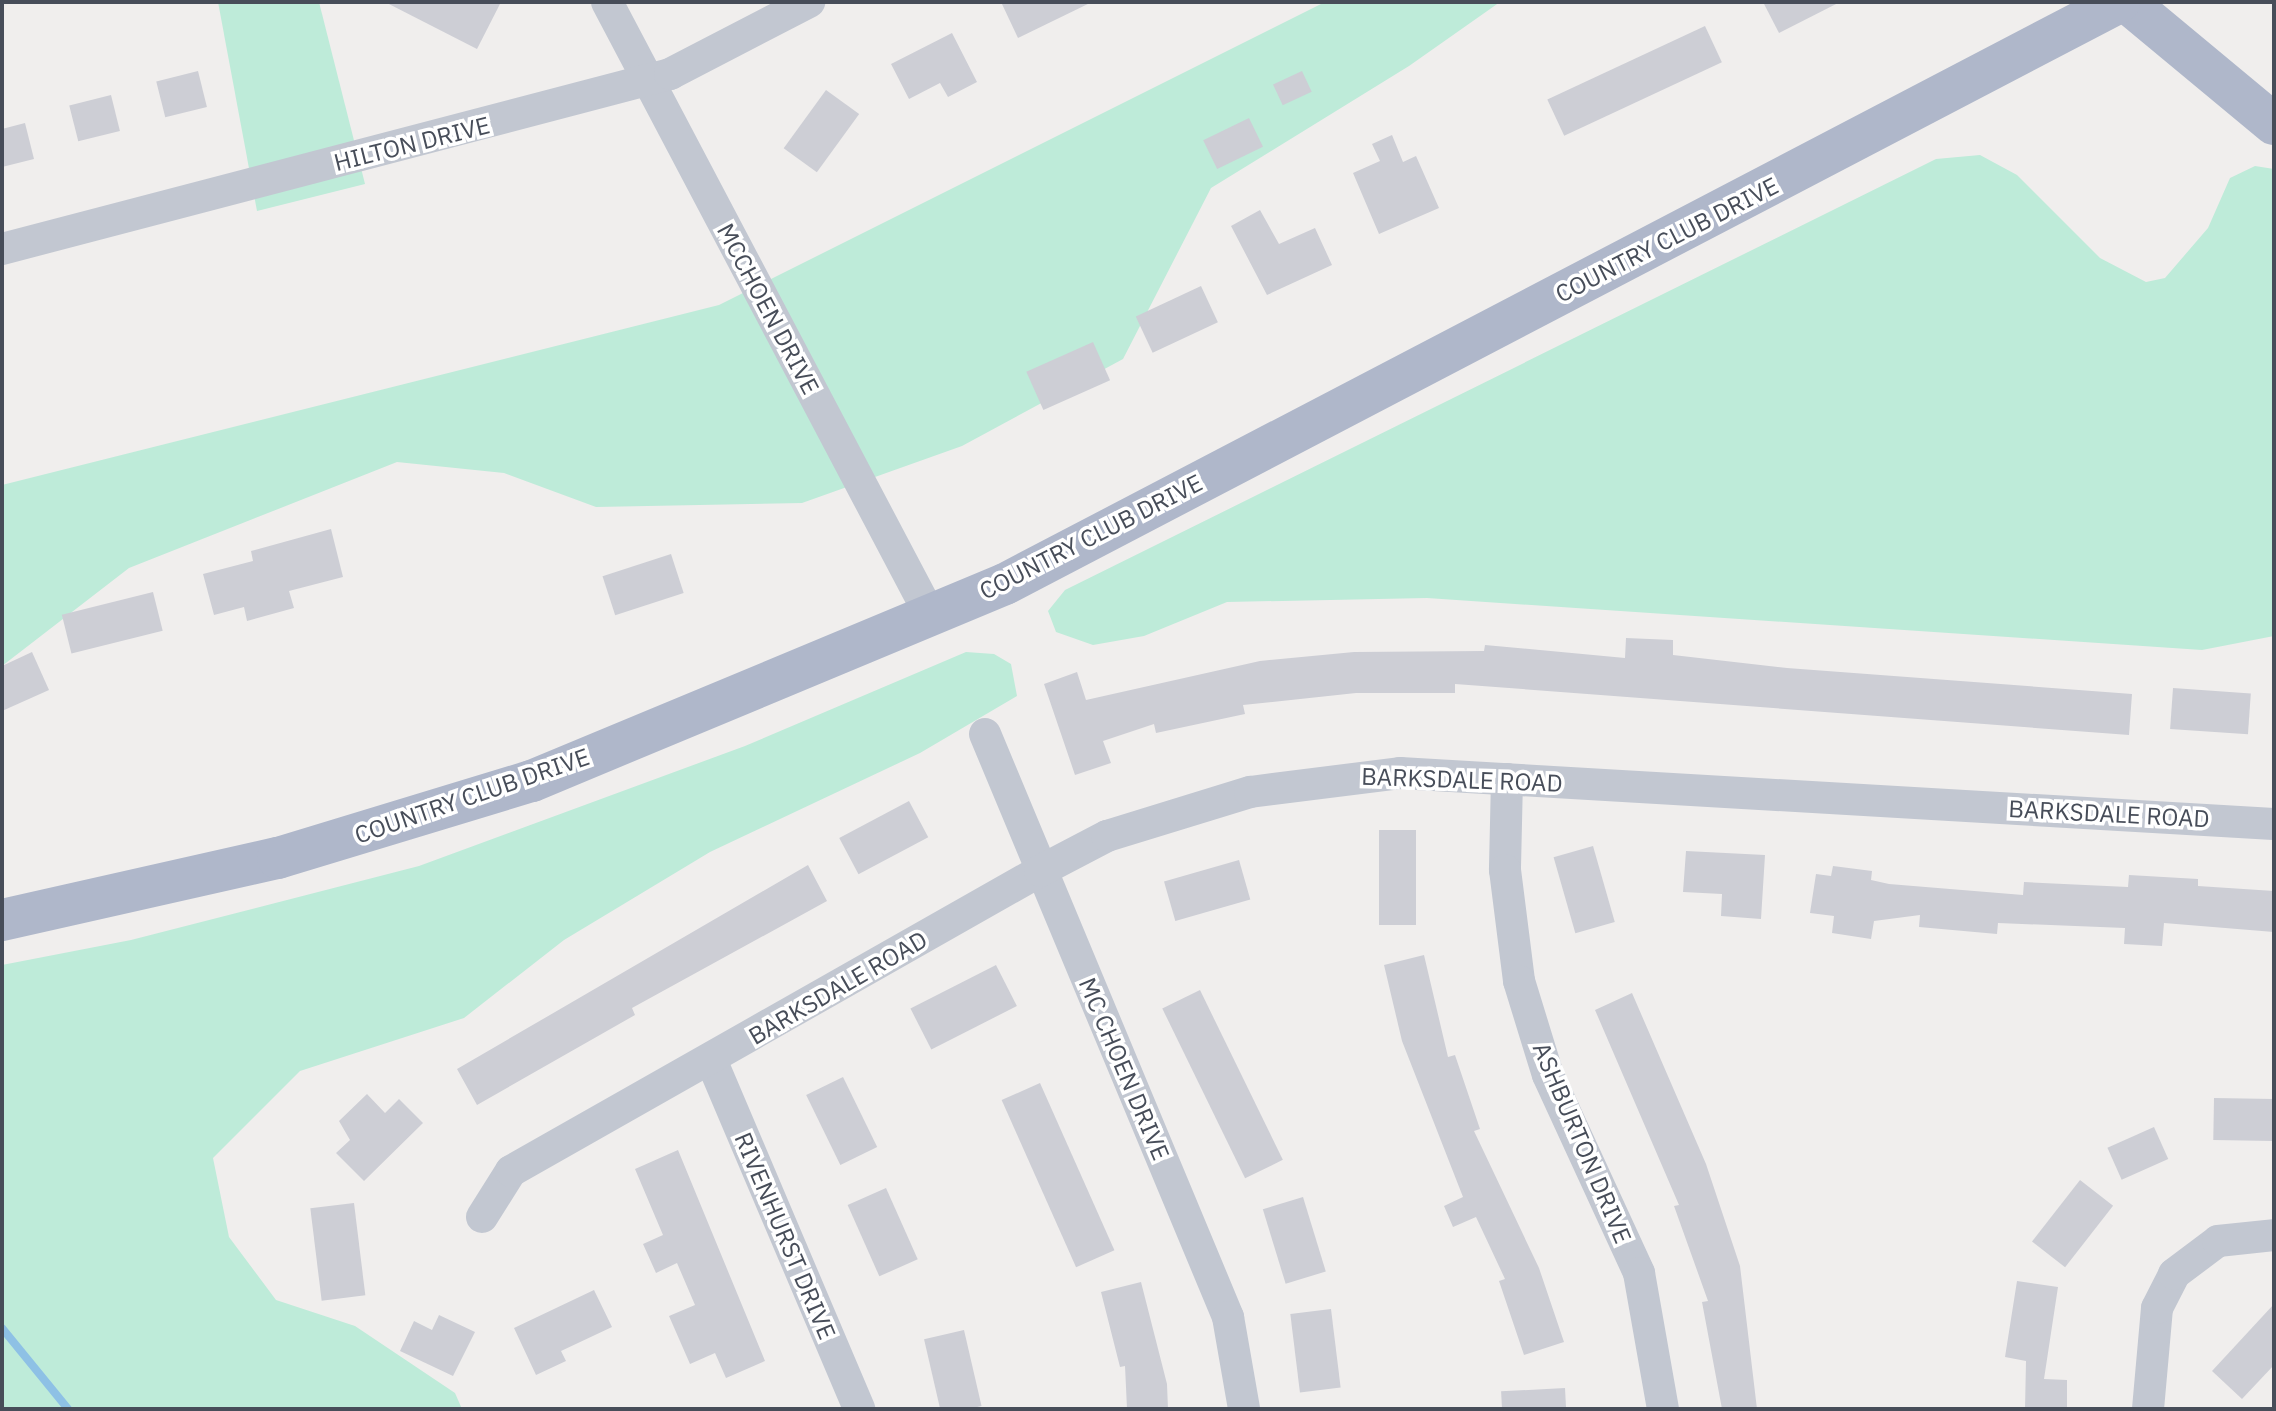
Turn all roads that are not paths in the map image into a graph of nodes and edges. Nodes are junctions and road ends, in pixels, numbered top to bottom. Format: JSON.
{"nodes":[{"id":1,"x":607,"y":2,"type":"edge"},
{"id":2,"x":809,"y":2,"type":"edge"},
{"id":3,"x":2119,"y":2,"type":"edge"},
{"id":4,"x":2127,"y":2,"type":"edge"},
{"id":5,"x":648,"y":81,"type":"junction"},
{"id":6,"x":2274,"y":124,"type":"edge"},
{"id":7,"x":2,"y":249,"type":"edge"},
{"id":8,"x":930,"y":615,"type":"junction"},
{"id":9,"x":985,"y":734,"type":"dead end"},
{"id":10,"x":1507,"y":779,"type":"junction"},
{"id":11,"x":2274,"y":824,"type":"edge"},
{"id":12,"x":1040,"y":871,"type":"junction"},
{"id":13,"x":2,"y":920,"type":"edge"},
{"id":14,"x":712,"y":1062,"type":"junction"},
{"id":15,"x":482,"y":1217,"type":"dead end"},
{"id":16,"x":2274,"y":1235,"type":"edge"},
{"id":17,"x":859,"y":1409,"type":"edge"},
{"id":18,"x":1244,"y":1409,"type":"edge"},
{"id":19,"x":1663,"y":1409,"type":"edge"},
{"id":20,"x":2148,"y":1409,"type":"edge"}],
"edges":[{"from":1,"to":5,"type":"street","name":"MCCHOEN DRIVE"},
{"from":2,"to":5,"type":"street","name":"HILTON DRIVE"},
{"from":3,"to":8,"type":"main road","name":"COUNTRY CLUB DRIVE"},
{"from":4,"to":6,"type":"main road"},
{"from":5,"to":7,"type":"street","name":"HILTON DRIVE"},
{"from":5,"to":8,"type":"street","name":"MCCHOEN DRIVE"},
{"from":8,"to":13,"type":"main road","name":"COUNTRY CLUB DRIVE"},
{"from":9,"to":12,"type":"street","name":"MC CHOEN DRIVE"},
{"from":10,"to":11,"type":"street","name":"BARKSDALE ROAD"},
{"from":10,"to":12,"type":"street","name":"BARKSDALE ROAD"},
{"from":10,"to":19,"type":"street","name":"ASHBURTON DRIVE"},
{"from":12,"to":14,"type":"street","name":"BARKSDALE ROAD"},
{"from":12,"to":18,"type":"street","name":"MC CHOEN DRIVE"},
{"from":14,"to":15,"type":"street","name":"BARKSDALE ROAD"},
{"from":14,"to":17,"type":"street","name":"RIVENHURST DRIVE"},
{"from":16,"to":20,"type":"street"}]}
